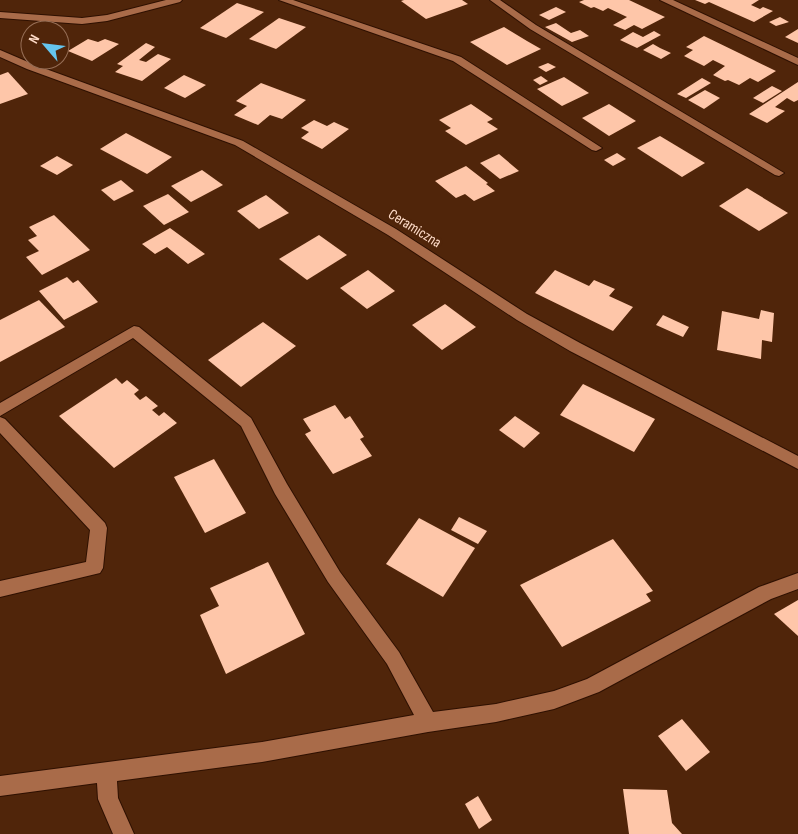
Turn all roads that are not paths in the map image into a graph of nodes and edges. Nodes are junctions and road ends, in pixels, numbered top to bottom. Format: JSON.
{"nodes":[{"id":1,"x":177,"y":0,"type":"edge"},
{"id":2,"x":284,"y":0,"type":"edge"},
{"id":3,"x":494,"y":0,"type":"edge"},
{"id":4,"x":665,"y":0,"type":"edge"},
{"id":5,"x":0,"y":15,"type":"edge"},
{"id":6,"x":0,"y":53,"type":"edge"},
{"id":7,"x":798,"y":62,"type":"edge"},
{"id":8,"x":596,"y":148,"type":"dead end"},
{"id":9,"x":778,"y":172,"type":"dead end"},
{"id":10,"x":0,"y":410,"type":"edge"},
{"id":11,"x":0,"y":423,"type":"edge"},
{"id":12,"x":798,"y":463,"type":"edge"},
{"id":13,"x":798,"y":580,"type":"edge"},
{"id":14,"x":0,"y":589,"type":"edge"},
{"id":15,"x":428,"y":722,"type":"junction"},
{"id":16,"x":106,"y":773,"type":"junction"},
{"id":17,"x":0,"y":786,"type":"edge"},
{"id":18,"x":124,"y":834,"type":"edge"}],
"edges":[{"from":1,"to":5,"type":"street"},
{"from":2,"to":8,"type":"street"},
{"from":3,"to":9,"type":"lane"},
{"from":4,"to":7,"type":"street"},
{"from":6,"to":12,"type":"street","name":"Ceramiczna"},
{"from":10,"to":15,"type":"street"},
{"from":11,"to":14,"type":"street"},
{"from":13,"to":15,"type":"street"},
{"from":15,"to":16,"type":"street"},
{"from":16,"to":17,"type":"street"},
{"from":16,"to":18,"type":"street"}]}
